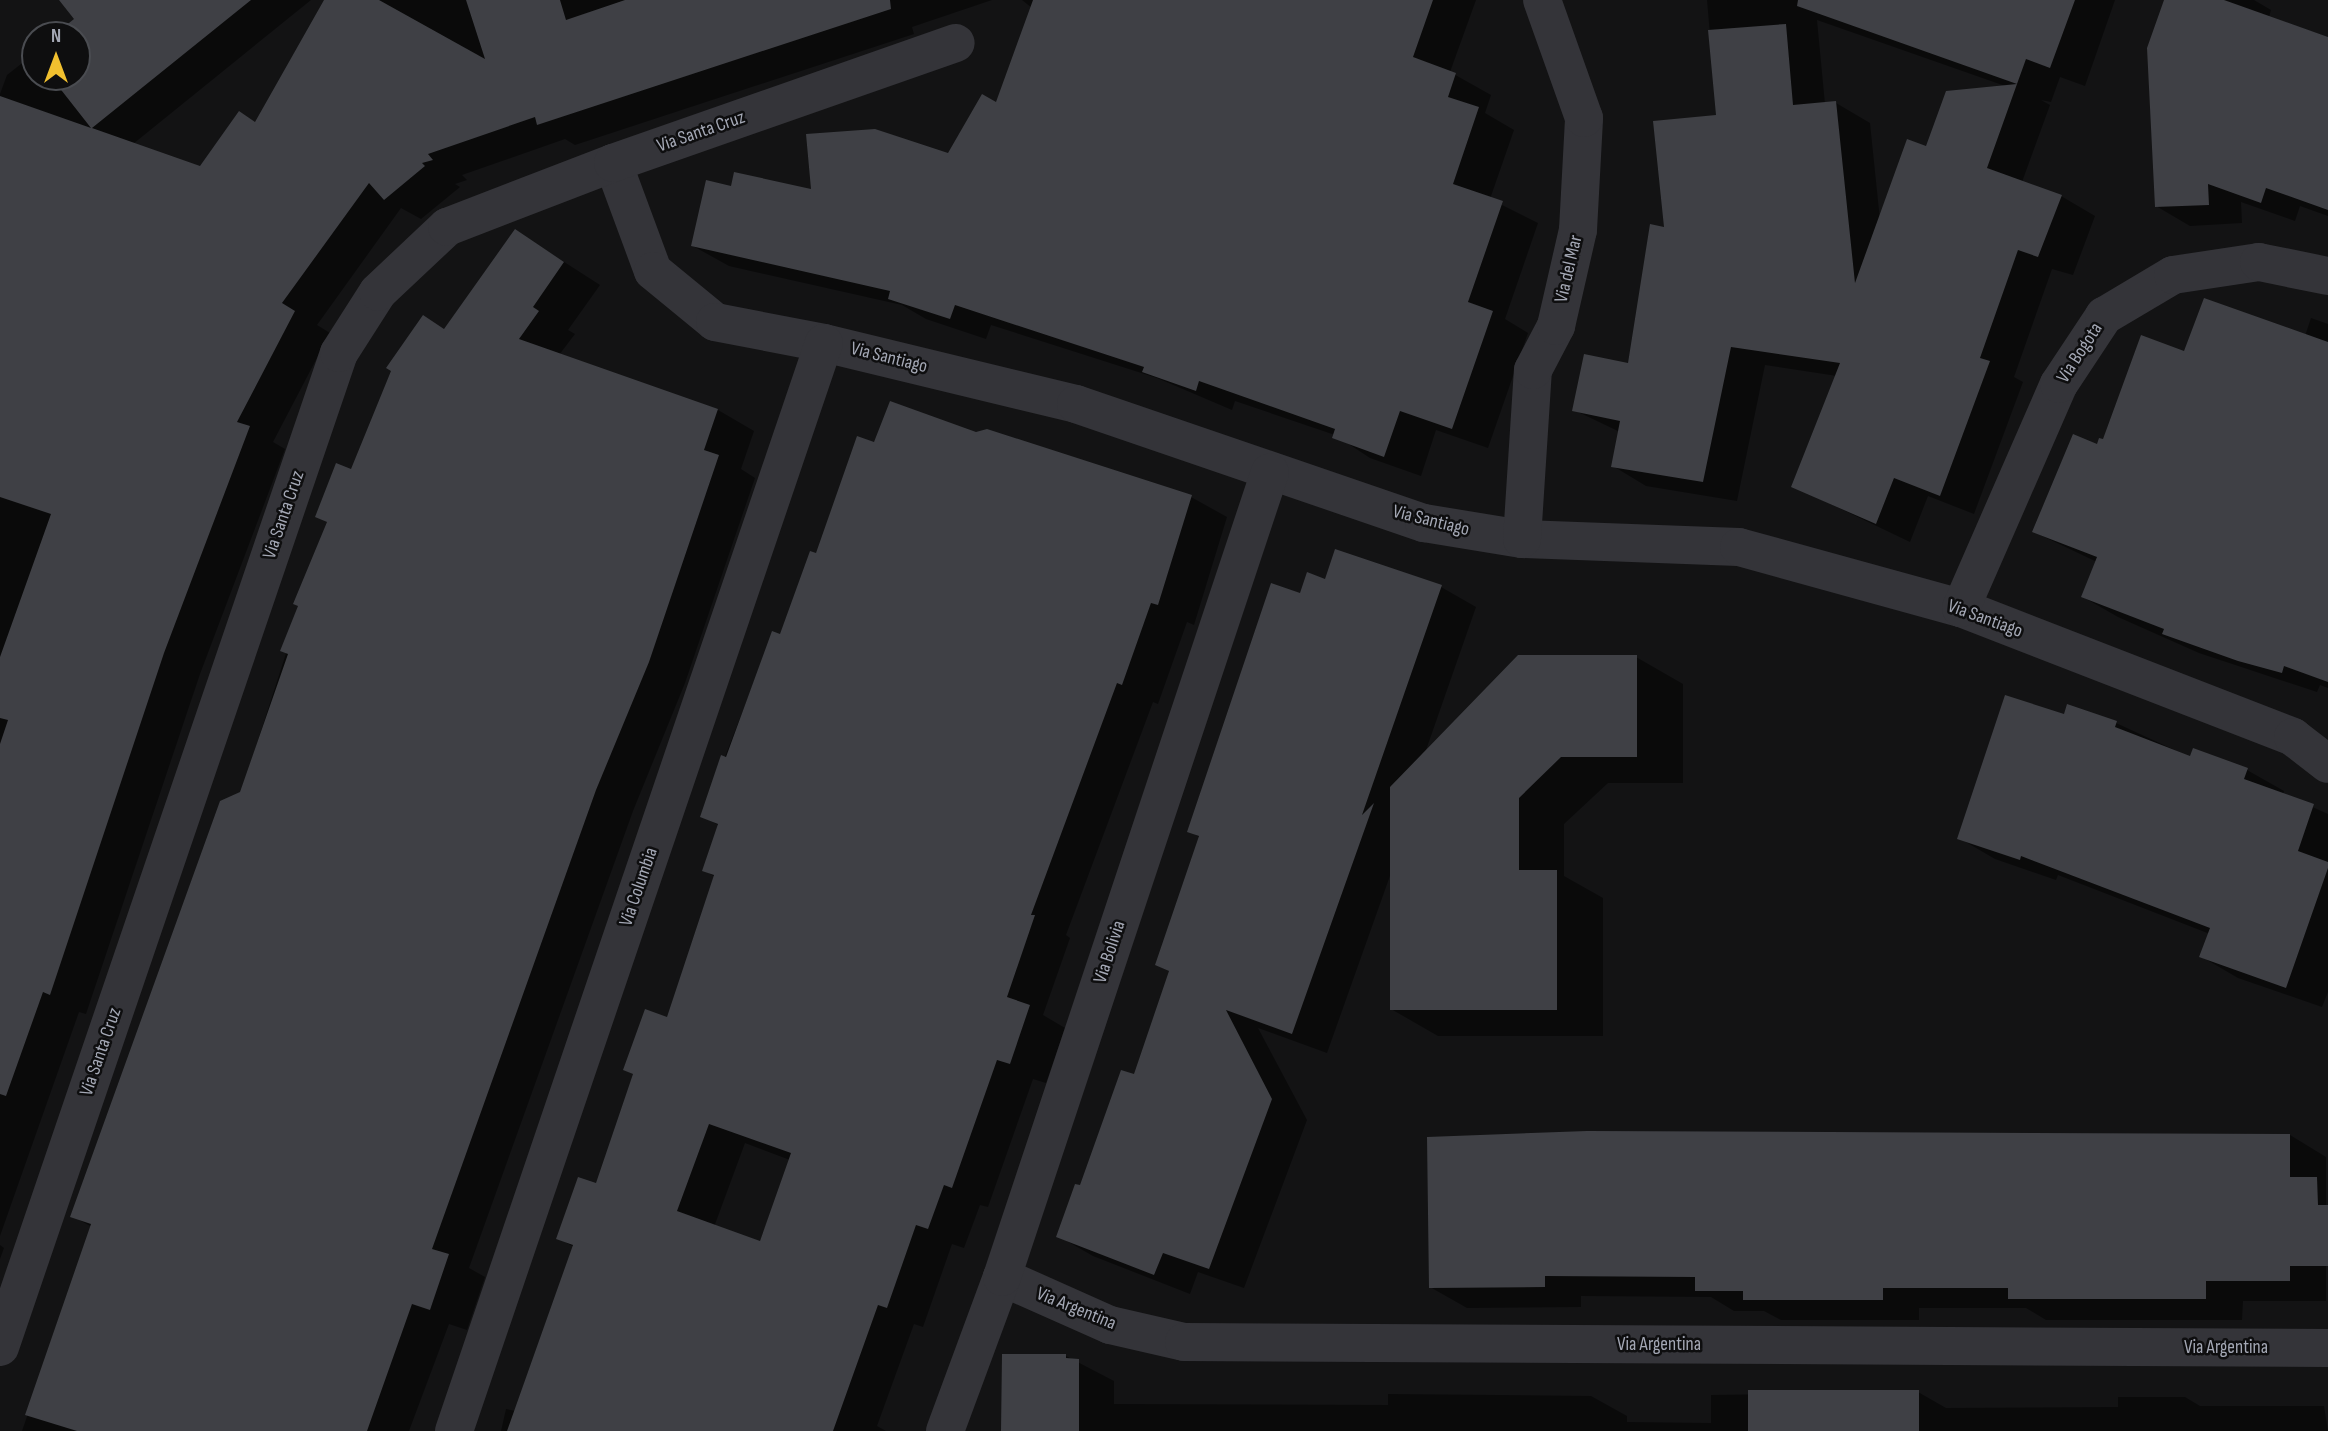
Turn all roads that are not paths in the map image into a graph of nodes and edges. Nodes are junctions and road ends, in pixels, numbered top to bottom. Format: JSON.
{"nodes":[{"id":1,"x":1542,"y":0,"type":"edge"},
{"id":2,"x":956,"y":43,"type":"dead end"},
{"id":3,"x":613,"y":163,"type":"junction"},
{"id":4,"x":2328,"y":276,"type":"edge"},
{"id":5,"x":824,"y":343,"type":"junction"},
{"id":6,"x":1270,"y":472,"type":"junction"},
{"id":7,"x":1521,"y":540,"type":"junction"},
{"id":8,"x":1961,"y":608,"type":"junction"},
{"id":9,"x":2328,"y":764,"type":"edge"},
{"id":10,"x":1002,"y":1277,"type":"junction"},
{"id":11,"x":0,"y":1347,"type":"edge"},
{"id":12,"x":2328,"y":1348,"type":"edge"},
{"id":13,"x":454,"y":1431,"type":"edge"},
{"id":14,"x":945,"y":1431,"type":"edge"}],
"edges":[{"from":1,"to":7,"type":"street","name":"Via del Mar"},
{"from":2,"to":3,"type":"street","name":"Via Santa Cruz"},
{"from":3,"to":5,"type":"street","name":"Via Santiago"},
{"from":3,"to":11,"type":"street","name":"Via Santa Cruz"},
{"from":4,"to":8,"type":"street","name":"Via Bogota"},
{"from":5,"to":6,"type":"street","name":"Via Santiago"},
{"from":5,"to":13,"type":"street","name":"Via Columbia"},
{"from":6,"to":7,"type":"street","name":"Via Santiago"},
{"from":6,"to":10,"type":"street","name":"Via Bolivia"},
{"from":7,"to":8,"type":"street","name":"Via Santiago"},
{"from":8,"to":9,"type":"street","name":"Via Santiago"},
{"from":10,"to":12,"type":"street","name":"Via Argentina"},
{"from":10,"to":14,"type":"street","name":"Via Bolivia"}]}
